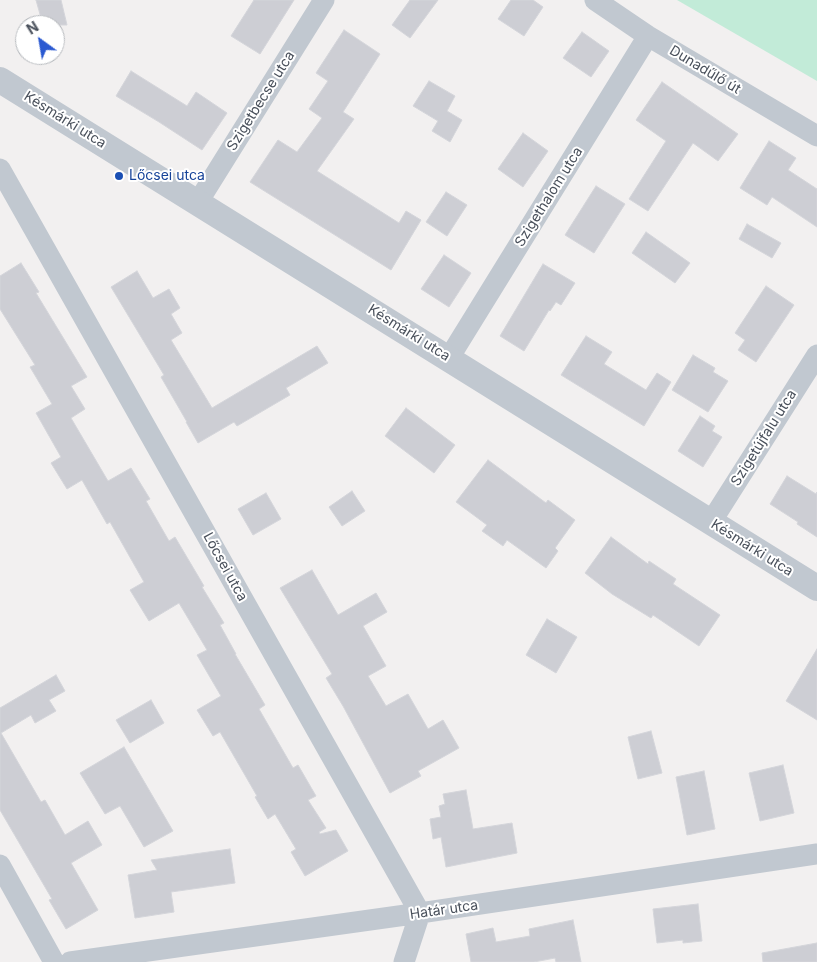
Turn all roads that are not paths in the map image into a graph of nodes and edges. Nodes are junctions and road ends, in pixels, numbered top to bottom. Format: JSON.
{"nodes":[{"id":1,"x":324,"y":0,"type":"edge"},
{"id":2,"x":595,"y":0,"type":"edge"},
{"id":3,"x":648,"y":36,"type":"junction"},
{"id":4,"x":1,"y":82,"type":"edge"},
{"id":5,"x":817,"y":136,"type":"edge"},
{"id":6,"x":0,"y":169,"type":"edge"},
{"id":7,"x":198,"y":202,"type":"junction"},
{"id":8,"x":817,"y":355,"type":"edge"},
{"id":9,"x":449,"y":358,"type":"junction"},
{"id":10,"x":711,"y":522,"type":"junction"},
{"id":11,"x":817,"y":588,"type":"edge"},
{"id":12,"x":817,"y":854,"type":"edge"},
{"id":13,"x":0,"y":865,"type":"edge"},
{"id":14,"x":420,"y":913,"type":"junction"},
{"id":15,"x":54,"y":962,"type":"edge"},
{"id":16,"x":70,"y":962,"type":"edge"},
{"id":17,"x":404,"y":962,"type":"edge"}],
"edges":[{"from":1,"to":7,"type":"street","name":"Szigetbecse utca"},
{"from":2,"to":3,"type":"street","name":"Dunadűlő út"},
{"from":3,"to":5,"type":"street","name":"Dunadűlő út"},
{"from":3,"to":9,"type":"street","name":"Szigethalom utca"},
{"from":4,"to":7,"type":"street","name":"Késmárki utca"},
{"from":6,"to":14,"type":"street","name":"Lőcsei utca"},
{"from":7,"to":9,"type":"street","name":"Késmárki utca"},
{"from":8,"to":10,"type":"street","name":"Szigetújfalu utca"},
{"from":9,"to":10,"type":"street","name":"Késmárki utca"},
{"from":10,"to":11,"type":"street","name":"Késmárki utca"},
{"from":12,"to":14,"type":"street","name":"Határ utca"},
{"from":13,"to":15,"type":"street"},
{"from":14,"to":16,"type":"street","name":"Határ utca"},
{"from":14,"to":17,"type":"street"}]}
